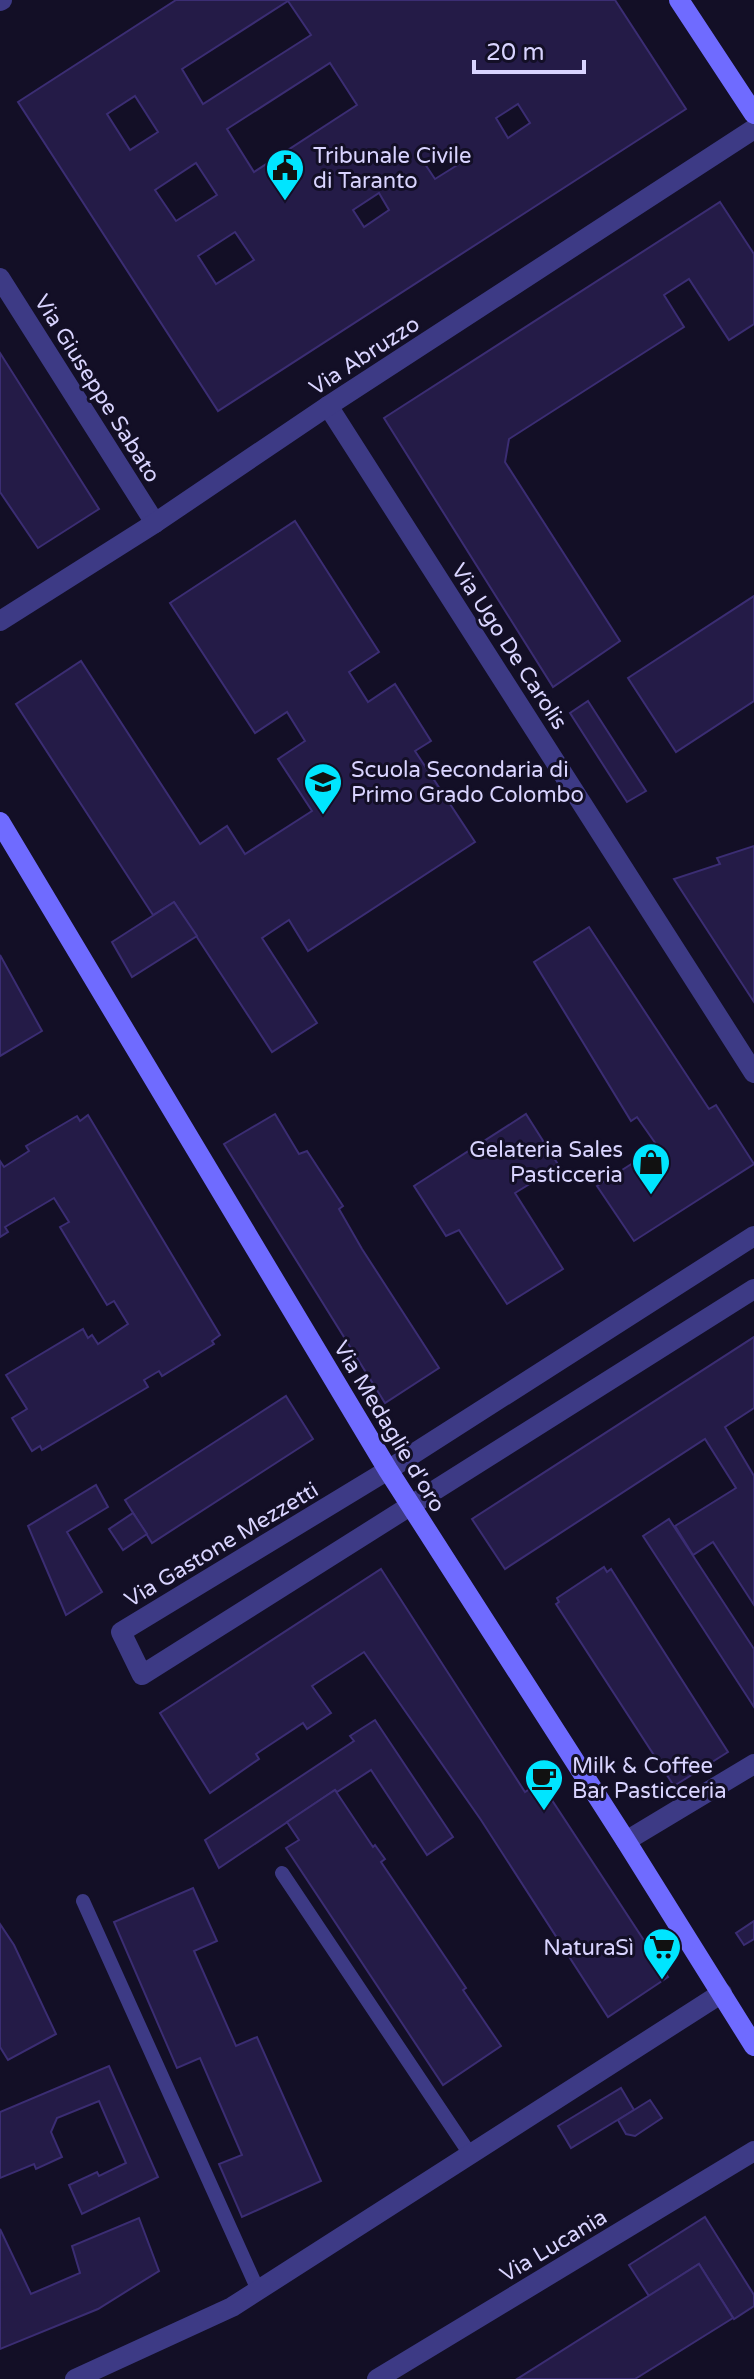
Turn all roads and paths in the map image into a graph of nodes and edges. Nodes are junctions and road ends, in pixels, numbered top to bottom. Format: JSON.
{"nodes":[{"id":1,"x":679,"y":0,"type":"edge"},
{"id":2,"x":754,"y":114,"type":"edge"},
{"id":3,"x":754,"y":129,"type":"edge"},
{"id":4,"x":0,"y":278,"type":"edge"},
{"id":5,"x":328,"y":406,"type":"junction"},
{"id":6,"x":155,"y":523,"type":"junction"},
{"id":7,"x":0,"y":621,"type":"edge"},
{"id":8,"x":0,"y":822,"type":"edge"},
{"id":9,"x":754,"y":1073,"type":"edge"},
{"id":10,"x":754,"y":1236,"type":"edge"},
{"id":11,"x":754,"y":1289,"type":"edge"},
{"id":12,"x":388,"y":1470,"type":"junction"},
{"id":13,"x":411,"y":1507,"type":"junction"},
{"id":14,"x":754,"y":1764,"type":"edge"},
{"id":15,"x":626,"y":1841,"type":"junction"},
{"id":16,"x":282,"y":1873,"type":"dead end"},
{"id":17,"x":83,"y":1901,"type":"dead end"},
{"id":18,"x":722,"y":1993,"type":"junction"},
{"id":19,"x":754,"y":2046,"type":"edge"},
{"id":20,"x":754,"y":2151,"type":"edge"},
{"id":21,"x":470,"y":2154,"type":"junction"},
{"id":22,"x":258,"y":2290,"type":"junction"},
{"id":23,"x":75,"y":2379,"type":"edge"},
{"id":24,"x":377,"y":2379,"type":"edge"}],
"edges":[{"from":1,"to":2,"type":"main road"},
{"from":3,"to":5,"type":"street","name":"Via Abruzzo"},
{"from":4,"to":6,"type":"street","name":"Via Giuseppe Sabato"},
{"from":5,"to":6,"type":"street","name":"Via Abruzzo"},
{"from":5,"to":9,"type":"street","name":"Via Ugo De Carolis"},
{"from":6,"to":7,"type":"street","name":"Via Abruzzo"},
{"from":8,"to":12,"type":"main road","name":"Via Medaglie d'oro"},
{"from":10,"to":12,"type":"street","name":"Via Gastone Mezzetti"},
{"from":11,"to":13,"type":"street","name":"Via Gastone Mezzetti"},
{"from":12,"to":13,"type":"main road","name":"Via Medaglie d'oro"},
{"from":12,"to":13,"type":"street","name":"Via Gastone Mezzetti"},
{"from":13,"to":15,"type":"main road","name":"Via Medaglie d'oro"},
{"from":14,"to":15,"type":"street"},
{"from":15,"to":18,"type":"main road","name":"Via Medaglie d'oro"},
{"from":16,"to":21,"type":"lane"},
{"from":17,"to":22,"type":"lane"},
{"from":18,"to":19,"type":"main road","name":"Via Medaglie d'oro"},
{"from":18,"to":21,"type":"street"},
{"from":20,"to":24,"type":"street","name":"Via Lucania"},
{"from":21,"to":22,"type":"street"},
{"from":22,"to":23,"type":"street"}]}
